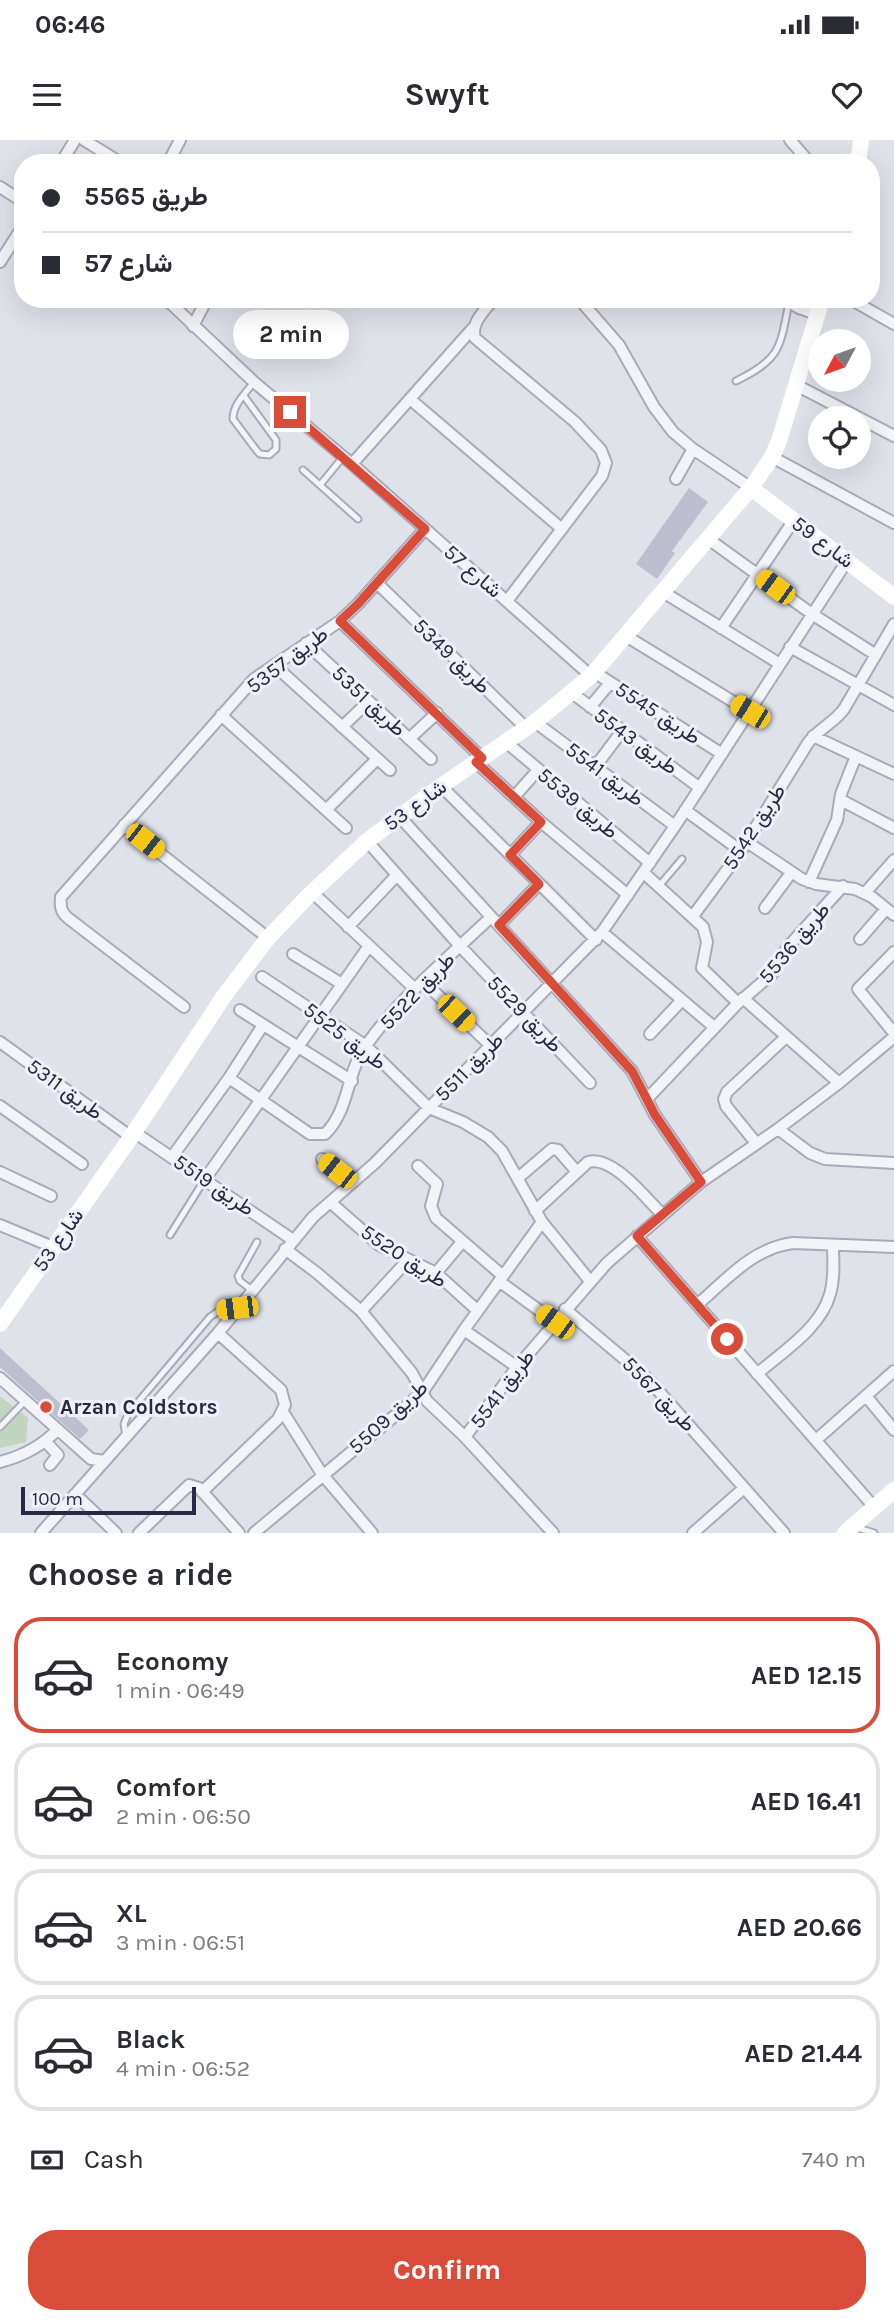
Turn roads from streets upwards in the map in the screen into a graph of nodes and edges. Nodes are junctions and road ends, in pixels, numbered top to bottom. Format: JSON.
{"nodes":[{"id":1,"x":84,"y":140,"type":"edge"},
{"id":2,"x":790,"y":140,"type":"edge"},
{"id":3,"x":107,"y":154,"type":"edge"},
{"id":4,"x":802,"y":154,"type":"edge"},
{"id":5,"x":14,"y":240,"type":"edge"},
{"id":6,"x":0,"y":262,"type":"edge"},
{"id":7,"x":175,"y":308,"type":"edge"},
{"id":8,"x":202,"y":308,"type":"edge"},
{"id":9,"x":487,"y":308,"type":"edge"},
{"id":10,"x":587,"y":308,"type":"edge"},
{"id":11,"x":820,"y":308,"type":"edge"},
{"id":12,"x":866,"y":308,"type":"edge"},
{"id":13,"x":894,"y":324,"type":"edge"},
{"id":14,"x":193,"y":326,"type":"junction"},
{"id":15,"x":473,"y":328,"type":"junction"},
{"id":16,"x":796,"y":385,"type":"junction"},
{"id":17,"x":410,"y":399,"type":"junction"},
{"id":18,"x":894,"y":436,"type":"edge"},
{"id":19,"x":693,"y":449,"type":"junction"},
{"id":20,"x":772,"y":457,"type":"junction"},
{"id":21,"x":347,"y":460,"type":"junction"},
{"id":22,"x":676,"y":479,"type":"dead end"},
{"id":23,"x":751,"y":488,"type":"junction"},
{"id":24,"x":794,"y":520,"type":"junction"},
{"id":25,"x":894,"y":523,"type":"edge"},
{"id":26,"x":425,"y":529,"type":"junction"},
{"id":27,"x":562,"y":529,"type":"junction"},
{"id":28,"x":708,"y":538,"type":"junction"},
{"id":29,"x":847,"y":561,"type":"junction"},
{"id":30,"x":757,"y":574,"type":"junction"},
{"id":31,"x":377,"y":583,"type":"junction"},
{"id":32,"x":663,"y":592,"type":"junction"},
{"id":33,"x":894,"y":597,"type":"edge"},
{"id":34,"x":508,"y":601,"type":"junction"},
{"id":35,"x":812,"y":614,"type":"junction"},
{"id":36,"x":340,"y":621,"type":"junction"},
{"id":37,"x":893,"y":627,"type":"edge"},
{"id":38,"x":722,"y":628,"type":"junction"},
{"id":39,"x":626,"y":636,"type":"junction"},
{"id":40,"x":306,"y":643,"type":"junction"},
{"id":41,"x":790,"y":647,"type":"junction"},
{"id":42,"x":876,"y":655,"type":"junction"},
{"id":43,"x":780,"y":664,"type":"junction"},
{"id":44,"x":274,"y":665,"type":"junction"},
{"id":45,"x":593,"y":674,"type":"junction"},
{"id":46,"x":610,"y":683,"type":"junction"},
{"id":47,"x":858,"y":687,"type":"junction"},
{"id":48,"x":572,"y":694,"type":"junction"},
{"id":49,"x":369,"y":701,"type":"junction"},
{"id":50,"x":894,"y":705,"type":"edge"},
{"id":51,"x":590,"y":707,"type":"junction"},
{"id":52,"x":750,"y":712,"type":"junction"},
{"id":53,"x":437,"y":713,"type":"junction"},
{"id":54,"x":221,"y":715,"type":"junction"},
{"id":55,"x":531,"y":725,"type":"junction"},
{"id":56,"x":342,"y":727,"type":"junction"},
{"id":57,"x":622,"y":731,"type":"junction"},
{"id":58,"x":813,"y":736,"type":"junction"},
{"id":59,"x":410,"y":739,"type":"junction"},
{"id":60,"x":506,"y":743,"type":"junction"},
{"id":61,"x":722,"y":754,"type":"junction"},
{"id":62,"x":856,"y":757,"type":"junction"},
{"id":63,"x":377,"y":759,"type":"junction"},
{"id":64,"x":431,"y":759,"type":"dead end"},
{"id":65,"x":479,"y":760,"type":"junction"},
{"id":66,"x":595,"y":767,"type":"junction"},
{"id":67,"x":390,"y":770,"type":"dead end"},
{"id":68,"x":538,"y":770,"type":"junction"},
{"id":69,"x":894,"y":775,"type":"edge"},
{"id":70,"x":441,"y":786,"type":"junction"},
{"id":71,"x":700,"y":788,"type":"junction"},
{"id":72,"x":514,"y":797,"type":"junction"},
{"id":73,"x":841,"y":800,"type":"junction"},
{"id":74,"x":326,"y":810,"type":"junction"},
{"id":75,"x":685,"y":810,"type":"junction"},
{"id":76,"x":399,"y":816,"type":"junction"},
{"id":77,"x":541,"y":822,"type":"junction"},
{"id":78,"x":124,"y":825,"type":"junction"},
{"id":79,"x":675,"y":827,"type":"junction"},
{"id":80,"x":346,"y":828,"type":"dead end"},
{"id":81,"x":894,"y":828,"type":"edge"},
{"id":82,"x":367,"y":841,"type":"junction"},
{"id":83,"x":744,"y":846,"type":"junction"},
{"id":84,"x":510,"y":855,"type":"junction"},
{"id":85,"x":894,"y":860,"type":"edge"},
{"id":86,"x":647,"y":868,"type":"junction"},
{"id":87,"x":791,"y":873,"type":"junction"},
{"id":88,"x":397,"y":875,"type":"junction"},
{"id":89,"x":809,"y":882,"type":"junction"},
{"id":90,"x":539,"y":884,"type":"junction"},
{"id":91,"x":843,"y":886,"type":"junction"},
{"id":92,"x":312,"y":892,"type":"junction"},
{"id":93,"x":865,"y":893,"type":"junction"},
{"id":94,"x":628,"y":895,"type":"junction"},
{"id":95,"x":765,"y":908,"type":"dead end"},
{"id":96,"x":890,"y":912,"type":"edge"},
{"id":97,"x":693,"y":916,"type":"junction"},
{"id":98,"x":495,"y":921,"type":"junction"},
{"id":99,"x":348,"y":927,"type":"junction"},
{"id":100,"x":599,"y":936,"type":"junction"},
{"id":101,"x":268,"y":938,"type":"junction"},
{"id":102,"x":860,"y":939,"type":"dead end"},
{"id":103,"x":369,"y":946,"type":"junction"},
{"id":104,"x":460,"y":946,"type":"junction"},
{"id":105,"x":894,"y":952,"type":"edge"},
{"id":106,"x":293,"y":954,"type":"dead end"},
{"id":107,"x":885,"y":961,"type":"junction"},
{"id":108,"x":894,"y":971,"type":"edge"},
{"id":109,"x":262,"y":977,"type":"dead end"},
{"id":110,"x":342,"y":984,"type":"junction"},
{"id":111,"x":553,"y":984,"type":"junction"},
{"id":112,"x":419,"y":985,"type":"junction"},
{"id":113,"x":682,"y":1000,"type":"junction"},
{"id":114,"x":740,"y":1001,"type":"junction"},
{"id":115,"x":184,"y":1007,"type":"dead end"},
{"id":116,"x":240,"y":1010,"type":"dead end"},
{"id":117,"x":525,"y":1013,"type":"junction"},
{"id":118,"x":320,"y":1015,"type":"junction"},
{"id":119,"x":263,"y":1025,"type":"junction"},
{"id":120,"x":714,"y":1027,"type":"junction"},
{"id":121,"x":650,"y":1034,"type":"dead end"},
{"id":122,"x":894,"y":1035,"type":"edge"},
{"id":123,"x":786,"y":1037,"type":"junction"},
{"id":124,"x":0,"y":1042,"type":"edge"},
{"id":125,"x":490,"y":1045,"type":"junction"},
{"id":126,"x":366,"y":1046,"type":"junction"},
{"id":127,"x":298,"y":1048,"type":"junction"},
{"id":128,"x":229,"y":1078,"type":"junction"},
{"id":129,"x":352,"y":1081,"type":"junction"},
{"id":130,"x":590,"y":1083,"type":"dead end"},
{"id":131,"x":839,"y":1083,"type":"junction"},
{"id":132,"x":647,"y":1099,"type":"junction"},
{"id":133,"x":262,"y":1101,"type":"junction"},
{"id":134,"x":0,"y":1106,"type":"edge"},
{"id":135,"x":429,"y":1108,"type":"junction"},
{"id":136,"x":778,"y":1129,"type":"junction"},
{"id":137,"x":133,"y":1134,"type":"junction"},
{"id":138,"x":756,"y":1143,"type":"junction"},
{"id":139,"x":173,"y":1157,"type":"junction"},
{"id":140,"x":322,"y":1159,"type":"dead end"},
{"id":141,"x":894,"y":1163,"type":"edge"},
{"id":142,"x":82,"y":1164,"type":"dead end"},
{"id":143,"x":418,"y":1166,"type":"dead end"},
{"id":144,"x":0,"y":1172,"type":"edge"},
{"id":145,"x":578,"y":1172,"type":"junction"},
{"id":146,"x":518,"y":1178,"type":"junction"},
{"id":147,"x":205,"y":1179,"type":"junction"},
{"id":148,"x":352,"y":1182,"type":"junction"},
{"id":149,"x":701,"y":1182,"type":"junction"},
{"id":150,"x":51,"y":1196,"type":"dead end"},
{"id":151,"x":330,"y":1202,"type":"junction"},
{"id":152,"x":535,"y":1211,"type":"junction"},
{"id":153,"x":662,"y":1214,"type":"junction"},
{"id":154,"x":542,"y":1222,"type":"junction"},
{"id":155,"x":0,"y":1225,"type":"edge"},
{"id":156,"x":637,"y":1236,"type":"junction"},
{"id":157,"x":462,"y":1242,"type":"junction"},
{"id":158,"x":289,"y":1244,"type":"junction"},
{"id":159,"x":833,"y":1245,"type":"junction"},
{"id":160,"x":53,"y":1247,"type":"junction"},
{"id":161,"x":894,"y":1247,"type":"edge"},
{"id":162,"x":408,"y":1260,"type":"junction"},
{"id":163,"x":436,"y":1273,"type":"junction"},
{"id":164,"x":501,"y":1279,"type":"junction"},
{"id":165,"x":590,"y":1281,"type":"junction"},
{"id":166,"x":697,"y":1305,"type":"junction"},
{"id":167,"x":565,"y":1309,"type":"junction"},
{"id":168,"x":361,"y":1311,"type":"junction"},
{"id":169,"x":478,"y":1311,"type":"junction"},
{"id":170,"x":555,"y":1322,"type":"junction"},
{"id":171,"x":0,"y":1324,"type":"edge"},
{"id":172,"x":464,"y":1330,"type":"junction"},
{"id":173,"x":218,"y":1333,"type":"junction"},
{"id":174,"x":517,"y":1367,"type":"junction"},
{"id":175,"x":894,"y":1371,"type":"edge"},
{"id":176,"x":757,"y":1374,"type":"junction"},
{"id":177,"x":1,"y":1381,"type":"edge"},
{"id":178,"x":422,"y":1393,"type":"junction"},
{"id":179,"x":866,"y":1396,"type":"junction"},
{"id":180,"x":283,"y":1412,"type":"junction"},
{"id":181,"x":57,"y":1430,"type":"junction"},
{"id":182,"x":894,"y":1430,"type":"edge"},
{"id":183,"x":465,"y":1437,"type":"junction"},
{"id":184,"x":816,"y":1440,"type":"junction"},
{"id":185,"x":46,"y":1442,"type":"junction"},
{"id":186,"x":0,"y":1462,"type":"edge"},
{"id":187,"x":50,"y":1465,"type":"dead end"},
{"id":188,"x":102,"y":1465,"type":"junction"},
{"id":189,"x":322,"y":1474,"type":"junction"},
{"id":190,"x":744,"y":1488,"type":"junction"},
{"id":191,"x":894,"y":1490,"type":"edge"},
{"id":192,"x":202,"y":1492,"type":"junction"},
{"id":193,"x":75,"y":1494,"type":"junction"},
{"id":194,"x":874,"y":1507,"type":"junction"},
{"id":195,"x":848,"y":1530,"type":"edge"},
{"id":196,"x":367,"y":1531,"type":"edge"},
{"id":197,"x":41,"y":1533,"type":"edge"},
{"id":198,"x":116,"y":1533,"type":"edge"},
{"id":199,"x":139,"y":1533,"type":"edge"},
{"id":200,"x":239,"y":1533,"type":"edge"},
{"id":201,"x":254,"y":1533,"type":"edge"},
{"id":202,"x":553,"y":1533,"type":"edge"},
{"id":203,"x":693,"y":1533,"type":"edge"},
{"id":204,"x":784,"y":1533,"type":"edge"}],
"edges":[{"from":1,"to":3,"type":"street"},
{"from":2,"to":4,"type":"street"},
{"from":5,"to":6,"type":"street"},
{"from":7,"to":14,"type":"street","name":"شارع 57"},
{"from":8,"to":14,"type":"street"},
{"from":9,"to":15,"type":"street"},
{"from":10,"to":19,"type":"street"},
{"from":11,"to":16,"type":"street","name":"شارع 53"},
{"from":12,"to":13,"type":"street"},
{"from":14,"to":21,"type":"street","name":"شارع 57"},
{"from":15,"to":17,"type":"street"},
{"from":15,"to":27,"type":"street"},
{"from":16,"to":18,"type":"street"},
{"from":16,"to":20,"type":"street","name":"شارع 53"},
{"from":17,"to":21,"type":"street"},
{"from":17,"to":27,"type":"street"},
{"from":19,"to":22,"type":"street"},
{"from":19,"to":23,"type":"street"},
{"from":20,"to":23,"type":"street","name":"شارع 53"},
{"from":20,"to":25,"type":"street"},
{"from":21,"to":26,"type":"street","name":"شارع 57"},
{"from":23,"to":24,"type":"street","name":"شارع 59"},
{"from":23,"to":28,"type":"street","name":"شارع 53"},
{"from":24,"to":29,"type":"street","name":"شارع 59"},
{"from":24,"to":30,"type":"street"},
{"from":26,"to":31,"type":"street","name":"طريق 5357"},
{"from":26,"to":34,"type":"street","name":"شارع 57"},
{"from":27,"to":34,"type":"street"},
{"from":28,"to":30,"type":"street"},
{"from":28,"to":32,"type":"street","name":"شارع 53"},
{"from":29,"to":33,"type":"street","name":"شارع 59"},
{"from":29,"to":35,"type":"street","name":"طريق 5511"},
{"from":30,"to":35,"type":"street"},
{"from":30,"to":38,"type":"street"},
{"from":31,"to":36,"type":"street","name":"طريق 5357"},
{"from":31,"to":55,"type":"street","name":"طريق 5349"},
{"from":32,"to":38,"type":"street"},
{"from":32,"to":39,"type":"street","name":"شارع 53"},
{"from":34,"to":45,"type":"street","name":"شارع 57"},
{"from":35,"to":41,"type":"street","name":"طريق 5511"},
{"from":35,"to":42,"type":"street"},
{"from":36,"to":40,"type":"street","name":"طريق 5357"},
{"from":36,"to":53,"type":"street","name":"طريق 5351"},
{"from":37,"to":42,"type":"street","name":"طريق 5542"},
{"from":38,"to":43,"type":"street"},
{"from":39,"to":45,"type":"street","name":"شارع 53"},
{"from":39,"to":52,"type":"street"},
{"from":40,"to":44,"type":"street","name":"طريق 5357"},
{"from":40,"to":49,"type":"street","name":"طريق 5351"},
{"from":41,"to":43,"type":"street","name":"طريق 5511"},
{"from":41,"to":47,"type":"street"},
{"from":42,"to":47,"type":"street","name":"طريق 5542"},
{"from":43,"to":52,"type":"street","name":"طريق 5511"},
{"from":44,"to":54,"type":"street","name":"طريق 5357"},
{"from":44,"to":56,"type":"street"},
{"from":45,"to":46,"type":"street","name":"طريق 5545"},
{"from":45,"to":48,"type":"street","name":"شارع 53"},
{"from":46,"to":51,"type":"street"},
{"from":46,"to":61,"type":"street","name":"طريق 5545"},
{"from":47,"to":50,"type":"street"},
{"from":47,"to":58,"type":"street","name":"طريق 5542"},
{"from":48,"to":51,"type":"street","name":"طريق 5543"},
{"from":48,"to":55,"type":"street","name":"شارع 53"},
{"from":49,"to":56,"type":"street"},
{"from":49,"to":59,"type":"street","name":"طريق 5351"},
{"from":51,"to":57,"type":"street","name":"طريق 5543"},
{"from":52,"to":61,"type":"street","name":"طريق 5511"},
{"from":53,"to":59,"type":"street"},
{"from":53,"to":65,"type":"street","name":"طريق 5351"},
{"from":54,"to":74,"type":"street"},
{"from":54,"to":78,"type":"street","name":"طريق 5357"},
{"from":55,"to":60,"type":"street","name":"شارع 53"},
{"from":55,"to":66,"type":"street","name":"طريق 5541"},
{"from":56,"to":63,"type":"street"},
{"from":57,"to":66,"type":"street"},
{"from":57,"to":71,"type":"street","name":"طريق 5543"},
{"from":58,"to":62,"type":"street"},
{"from":58,"to":83,"type":"street","name":"طريق 5542"},
{"from":59,"to":64,"type":"street","name":"طريق 5351"},
{"from":60,"to":65,"type":"street","name":"شارع 53"},
{"from":60,"to":68,"type":"street","name":"طريق 5539"},
{"from":61,"to":71,"type":"street","name":"طريق 5511"},
{"from":62,"to":69,"type":"street"},
{"from":62,"to":73,"type":"street"},
{"from":63,"to":67,"type":"street"},
{"from":63,"to":74,"type":"street"},
{"from":65,"to":70,"type":"street","name":"شارع 53"},
{"from":65,"to":72,"type":"street","name":"طريق 5351"},
{"from":66,"to":79,"type":"street","name":"طريق 5541"},
{"from":68,"to":72,"type":"street"},
{"from":68,"to":86,"type":"street","name":"طريق 5539"},
{"from":70,"to":76,"type":"street","name":"شارع 53"},
{"from":70,"to":84,"type":"street"},
{"from":71,"to":75,"type":"street","name":"طريق 5511"},
{"from":72,"to":77,"type":"street","name":"طريق 5351"},
{"from":73,"to":81,"type":"street"},
{"from":73,"to":89,"type":"street"},
{"from":74,"to":80,"type":"street"},
{"from":75,"to":79,"type":"street","name":"طريق 5511"},
{"from":75,"to":83,"type":"street"},
{"from":76,"to":82,"type":"street","name":"شارع 53"},
{"from":76,"to":98,"type":"street"},
{"from":77,"to":84,"type":"street"},
{"from":77,"to":94,"type":"street","name":"طريق 5351"},
{"from":78,"to":101,"type":"street"},
{"from":78,"to":115,"type":"street","name":"طريق 5357"},
{"from":79,"to":86,"type":"street","name":"طريق 5511"},
{"from":82,"to":88,"type":"street","name":"طريق 5529"},
{"from":82,"to":92,"type":"street","name":"شارع 53"},
{"from":83,"to":87,"type":"street"},
{"from":83,"to":97,"type":"street","name":"طريق 5542"},
{"from":84,"to":90,"type":"street"},
{"from":85,"to":93,"type":"street"},
{"from":86,"to":94,"type":"street","name":"طريق 5511"},
{"from":86,"to":97,"type":"street"},
{"from":87,"to":89,"type":"street"},
{"from":87,"to":95,"type":"street"},
{"from":88,"to":99,"type":"street"},
{"from":88,"to":104,"type":"street","name":"طريق 5529"},
{"from":89,"to":91,"type":"street"},
{"from":90,"to":98,"type":"street","name":"طريق 5522"},
{"from":90,"to":100,"type":"street"},
{"from":91,"to":93,"type":"street"},
{"from":91,"to":114,"type":"street","name":"طريق 5536"},
{"from":92,"to":99,"type":"street"},
{"from":92,"to":101,"type":"street","name":"شارع 53"},
{"from":93,"to":96,"type":"street"},
{"from":94,"to":100,"type":"street","name":"طريق 5511"},
{"from":96,"to":102,"type":"street"},
{"from":97,"to":114,"type":"street"},
{"from":98,"to":104,"type":"street","name":"طريق 5522"},
{"from":98,"to":111,"type":"street"},
{"from":99,"to":103,"type":"street"},
{"from":100,"to":111,"type":"street","name":"طريق 5511"},
{"from":100,"to":113,"type":"street"},
{"from":101,"to":137,"type":"street","name":"شارع 53"},
{"from":103,"to":110,"type":"street"},
{"from":103,"to":112,"type":"street"},
{"from":104,"to":112,"type":"street","name":"طريق 5522"},
{"from":104,"to":117,"type":"street","name":"طريق 5529"},
{"from":105,"to":107,"type":"street"},
{"from":106,"to":110,"type":"street"},
{"from":107,"to":108,"type":"street"},
{"from":107,"to":122,"type":"street"},
{"from":109,"to":118,"type":"street","name":"طريق 5525"},
{"from":110,"to":118,"type":"street"},
{"from":111,"to":117,"type":"street","name":"طريق 5511"},
{"from":111,"to":132,"type":"street"},
{"from":112,"to":125,"type":"street"},
{"from":112,"to":126,"type":"street","name":"طريق 5522"},
{"from":113,"to":120,"type":"street"},
{"from":113,"to":121,"type":"street"},
{"from":114,"to":120,"type":"street","name":"طريق 5536"},
{"from":114,"to":123,"type":"street","name":"طريق 5536"},
{"from":116,"to":119,"type":"street"},
{"from":117,"to":125,"type":"street","name":"طريق 5511"},
{"from":117,"to":130,"type":"street","name":"طريق 5529"},
{"from":118,"to":126,"type":"street","name":"طريق 5525"},
{"from":118,"to":127,"type":"street"},
{"from":119,"to":127,"type":"street"},
{"from":119,"to":128,"type":"street"},
{"from":120,"to":132,"type":"street","name":"طريق 5536"},
{"from":122,"to":131,"type":"street","name":"طريق 5541"},
{"from":123,"to":131,"type":"street","name":"طريق 5536"},
{"from":123,"to":138,"type":"street"},
{"from":124,"to":137,"type":"street","name":"طريق 5311"},
{"from":125,"to":135,"type":"street","name":"طريق 5511"},
{"from":126,"to":129,"type":"street","name":"طريق 5522"},
{"from":126,"to":135,"type":"street","name":"طريق 5525"},
{"from":127,"to":129,"type":"street"},
{"from":127,"to":133,"type":"street"},
{"from":128,"to":133,"type":"street"},
{"from":128,"to":139,"type":"street"},
{"from":129,"to":133,"type":"street","name":"طريق 5522"},
{"from":131,"to":136,"type":"street","name":"طريق 5541"},
{"from":132,"to":149,"type":"street"},
{"from":133,"to":147,"type":"street"},
{"from":134,"to":142,"type":"street"},
{"from":135,"to":146,"type":"street","name":"طريق 5525"},
{"from":135,"to":148,"type":"street","name":"طريق 5511"},
{"from":136,"to":138,"type":"street","name":"طريق 5541"},
{"from":136,"to":141,"type":"street"},
{"from":137,"to":139,"type":"street","name":"طريق 5519"},
{"from":137,"to":160,"type":"street","name":"شارع 53"},
{"from":138,"to":149,"type":"street","name":"طريق 5541"},
{"from":139,"to":147,"type":"street","name":"طريق 5519"},
{"from":140,"to":148,"type":"street"},
{"from":143,"to":157,"type":"street"},
{"from":144,"to":150,"type":"street"},
{"from":145,"to":146,"type":"street"},
{"from":145,"to":152,"type":"street"},
{"from":145,"to":153,"type":"street"},
{"from":146,"to":152,"type":"street","name":"طريق 5525"},
{"from":147,"to":158,"type":"street","name":"طريق 5519"},
{"from":148,"to":151,"type":"street","name":"طريق 5511"},
{"from":149,"to":153,"type":"street","name":"طريق 5541"},
{"from":151,"to":158,"type":"street","name":"طريق 5511"},
{"from":151,"to":162,"type":"street","name":"طريق 5520"},
{"from":152,"to":154,"type":"street","name":"طريق 5525"},
{"from":153,"to":156,"type":"street","name":"طريق 5541"},
{"from":154,"to":164,"type":"street","name":"طريق 5509"},
{"from":154,"to":165,"type":"street","name":"طريق 5525"},
{"from":155,"to":160,"type":"street"},
{"from":156,"to":165,"type":"street","name":"طريق 5541"},
{"from":156,"to":166,"type":"street"},
{"from":157,"to":163,"type":"street"},
{"from":157,"to":164,"type":"street"},
{"from":158,"to":168,"type":"street","name":"طريق 5519"},
{"from":158,"to":173,"type":"street","name":"طريق 5511"},
{"from":159,"to":161,"type":"street"},
{"from":159,"to":166,"type":"street"},
{"from":159,"to":176,"type":"street"},
{"from":160,"to":171,"type":"street","name":"شارع 53"},
{"from":162,"to":163,"type":"street","name":"طريق 5520"},
{"from":162,"to":168,"type":"street"},
{"from":163,"to":169,"type":"street","name":"طريق 5520"},
{"from":164,"to":169,"type":"street","name":"طريق 5509"},
{"from":164,"to":170,"type":"street"},
{"from":165,"to":167,"type":"street","name":"طريق 5541"},
{"from":166,"to":176,"type":"street"},
{"from":167,"to":170,"type":"street","name":"طريق 5541"},
{"from":167,"to":190,"type":"street","name":"طريق 5567"},
{"from":168,"to":178,"type":"street","name":"طريق 5519"},
{"from":169,"to":172,"type":"street","name":"طريق 5509"},
{"from":170,"to":174,"type":"street","name":"طريق 5541"},
{"from":172,"to":174,"type":"street"},
{"from":172,"to":178,"type":"street","name":"طريق 5509"},
{"from":173,"to":180,"type":"street"},
{"from":173,"to":188,"type":"street","name":"طريق 5511"},
{"from":174,"to":183,"type":"street","name":"طريق 5541"},
{"from":175,"to":179,"type":"street"},
{"from":176,"to":184,"type":"street"},
{"from":177,"to":181,"type":"street"},
{"from":178,"to":183,"type":"street","name":"طريق 5519"},
{"from":178,"to":189,"type":"street","name":"طريق 5509"},
{"from":179,"to":182,"type":"street"},
{"from":179,"to":184,"type":"street"},
{"from":180,"to":189,"type":"street"},
{"from":180,"to":192,"type":"street"},
{"from":181,"to":185,"type":"street"},
{"from":181,"to":188,"type":"street"},
{"from":183,"to":202,"type":"street","name":"طريق 5519"},
{"from":184,"to":194,"type":"street"},
{"from":185,"to":186,"type":"street"},
{"from":185,"to":187,"type":"street"},
{"from":188,"to":193,"type":"street","name":"طريق 5511"},
{"from":189,"to":196,"type":"street"},
{"from":189,"to":201,"type":"street","name":"طريق 5509"},
{"from":190,"to":203,"type":"street"},
{"from":190,"to":204,"type":"street","name":"طريق 5567"},
{"from":191,"to":194,"type":"street"},
{"from":192,"to":199,"type":"street"},
{"from":192,"to":200,"type":"street"},
{"from":193,"to":197,"type":"street","name":"طريق 5511"},
{"from":193,"to":198,"type":"street"},
{"from":194,"to":195,"type":"street"}]}
